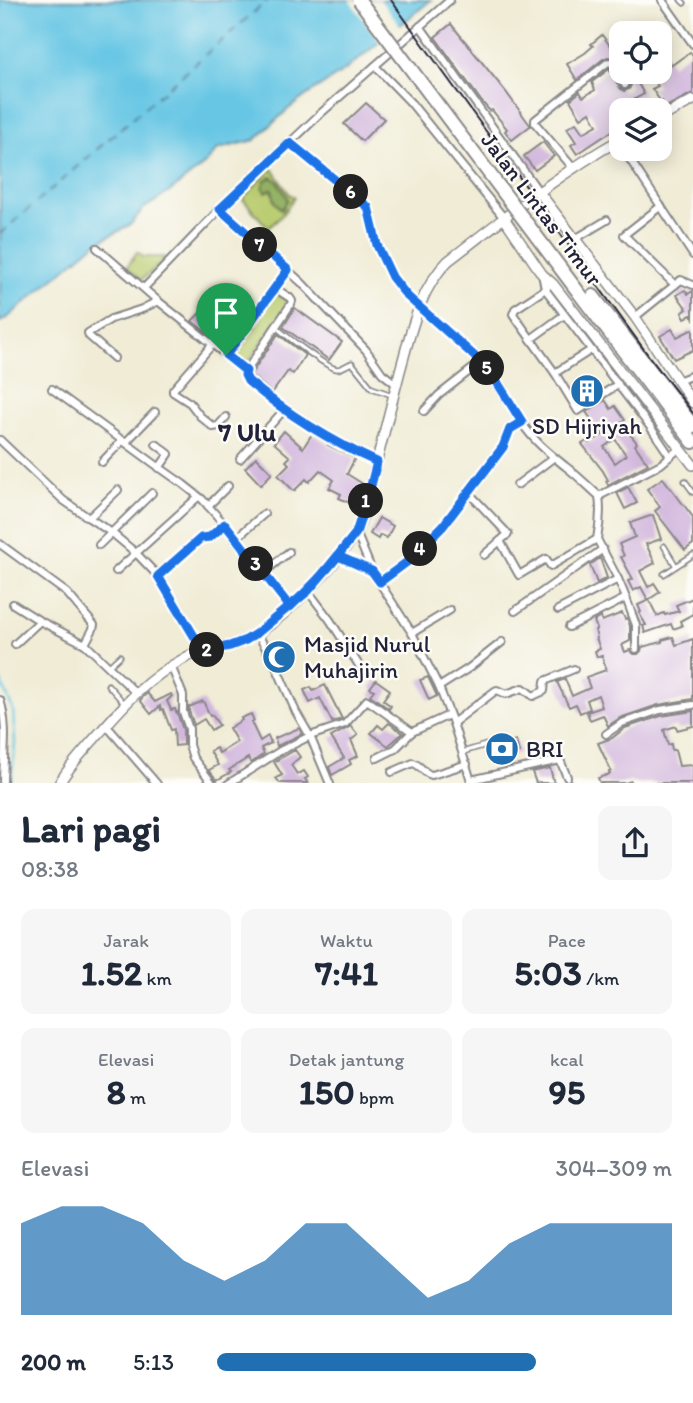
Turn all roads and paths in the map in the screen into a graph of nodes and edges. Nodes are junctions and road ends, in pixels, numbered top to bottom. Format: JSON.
{"nodes":[{"id":1,"x":359,"y":0,"type":"edge"},
{"id":2,"x":370,"y":0,"type":"edge"},
{"id":3,"x":450,"y":0,"type":"edge"},
{"id":4,"x":662,"y":0,"type":"edge"},
{"id":5,"x":420,"y":26,"type":"junction"},
{"id":6,"x":693,"y":44,"type":"edge"},
{"id":7,"x":375,"y":66,"type":"junction"},
{"id":8,"x":625,"y":85,"type":"dead end"},
{"id":9,"x":693,"y":100,"type":"edge"},
{"id":10,"x":672,"y":111,"type":"edge"},
{"id":11,"x":290,"y":143,"type":"junction"},
{"id":12,"x":609,"y":150,"type":"edge"},
{"id":13,"x":632,"y":161,"type":"edge"},
{"id":14,"x":574,"y":169,"type":"junction"},
{"id":15,"x":539,"y":192,"type":"junction"},
{"id":16,"x":661,"y":206,"type":"junction"},
{"id":17,"x":220,"y":209,"type":"junction"},
{"id":18,"x":504,"y":218,"type":"junction"},
{"id":19,"x":607,"y":219,"type":"dead end"},
{"id":20,"x":575,"y":239,"type":"junction"},
{"id":21,"x":97,"y":248,"type":"dead end"},
{"id":22,"x":693,"y":255,"type":"edge"},
{"id":23,"x":288,"y":270,"type":"junction"},
{"id":24,"x":674,"y":285,"type":"junction"},
{"id":25,"x":693,"y":285,"type":"edge"},
{"id":26,"x":549,"y":287,"type":"junction"},
{"id":27,"x":144,"y":288,"type":"dead end"},
{"id":28,"x":275,"y":288,"type":"junction"},
{"id":29,"x":583,"y":290,"type":"junction"},
{"id":30,"x":158,"y":301,"type":"junction"},
{"id":31,"x":419,"y":306,"type":"junction"},
{"id":32,"x":564,"y":315,"type":"junction"},
{"id":33,"x":635,"y":317,"type":"junction"},
{"id":34,"x":276,"y":327,"type":"junction"},
{"id":35,"x":531,"y":339,"type":"junction"},
{"id":36,"x":213,"y":346,"type":"junction"},
{"id":37,"x":591,"y":350,"type":"junction"},
{"id":38,"x":226,"y":355,"type":"junction"},
{"id":39,"x":114,"y":358,"type":"dead end"},
{"id":40,"x":481,"y":362,"type":"junction"},
{"id":41,"x":246,"y":371,"type":"junction"},
{"id":42,"x":555,"y":373,"type":"junction"},
{"id":43,"x":693,"y":375,"type":"edge"},
{"id":44,"x":678,"y":382,"type":"junction"},
{"id":45,"x":618,"y":384,"type":"junction"},
{"id":46,"x":397,"y":385,"type":"junction"},
{"id":47,"x":52,"y":389,"type":"dead end"},
{"id":48,"x":394,"y":396,"type":"junction"},
{"id":49,"x":693,"y":403,"type":"edge"},
{"id":50,"x":284,"y":410,"type":"junction"},
{"id":51,"x":424,"y":411,"type":"dead end"},
{"id":52,"x":155,"y":412,"type":"dead end"},
{"id":53,"x":226,"y":417,"type":"dead end"},
{"id":54,"x":522,"y":422,"type":"junction"},
{"id":55,"x":693,"y":426,"type":"edge"},
{"id":56,"x":0,"y":440,"type":"edge"},
{"id":57,"x":125,"y":441,"type":"junction"},
{"id":58,"x":693,"y":442,"type":"edge"},
{"id":59,"x":156,"y":444,"type":"dead end"},
{"id":60,"x":680,"y":448,"type":"junction"},
{"id":61,"x":670,"y":456,"type":"junction"},
{"id":62,"x":553,"y":458,"type":"junction"},
{"id":63,"x":240,"y":459,"type":"dead end"},
{"id":64,"x":102,"y":462,"type":"dead end"},
{"id":65,"x":377,"y":462,"type":"junction"},
{"id":66,"x":693,"y":465,"type":"edge"},
{"id":67,"x":159,"y":468,"type":"junction"},
{"id":68,"x":685,"y":481,"type":"dead end"},
{"id":69,"x":517,"y":485,"type":"dead end"},
{"id":70,"x":228,"y":486,"type":"dead end"},
{"id":71,"x":118,"y":490,"type":"dead end"},
{"id":72,"x":693,"y":492,"type":"edge"},
{"id":73,"x":152,"y":493,"type":"dead end"},
{"id":74,"x":469,"y":493,"type":"junction"},
{"id":75,"x":604,"y":493,"type":"junction"},
{"id":76,"x":198,"y":496,"type":"junction"},
{"id":77,"x":208,"y":506,"type":"junction"},
{"id":78,"x":264,"y":514,"type":"dead end"},
{"id":79,"x":89,"y":518,"type":"junction"},
{"id":80,"x":225,"y":524,"type":"junction"},
{"id":81,"x":112,"y":533,"type":"junction"},
{"id":82,"x":356,"y":533,"type":"junction"},
{"id":83,"x":235,"y":539,"type":"junction"},
{"id":84,"x":597,"y":539,"type":"junction"},
{"id":85,"x":500,"y":541,"type":"junction"},
{"id":86,"x":0,"y":544,"type":"edge"},
{"id":87,"x":99,"y":545,"type":"dead end"},
{"id":88,"x":664,"y":546,"type":"dead end"},
{"id":89,"x":603,"y":549,"type":"junction"},
{"id":90,"x":289,"y":552,"type":"dead end"},
{"id":91,"x":136,"y":553,"type":"junction"},
{"id":92,"x":484,"y":555,"type":"dead end"},
{"id":93,"x":338,"y":556,"type":"junction"},
{"id":94,"x":692,"y":558,"type":"edge"},
{"id":95,"x":676,"y":566,"type":"junction"},
{"id":96,"x":116,"y":571,"type":"dead end"},
{"id":97,"x":372,"y":571,"type":"junction"},
{"id":98,"x":263,"y":573,"type":"junction"},
{"id":99,"x":664,"y":574,"type":"dead end"},
{"id":100,"x":158,"y":576,"type":"junction"},
{"id":101,"x":618,"y":579,"type":"junction"},
{"id":102,"x":380,"y":582,"type":"junction"},
{"id":103,"x":308,"y":591,"type":"junction"},
{"id":104,"x":626,"y":598,"type":"junction"},
{"id":105,"x":13,"y":604,"type":"dead end"},
{"id":106,"x":290,"y":607,"type":"junction"},
{"id":107,"x":450,"y":610,"type":"dead end"},
{"id":108,"x":558,"y":610,"type":"dead end"},
{"id":109,"x":514,"y":611,"type":"dead end"},
{"id":110,"x":40,"y":621,"type":"junction"},
{"id":111,"x":569,"y":627,"type":"dead end"},
{"id":112,"x":257,"y":633,"type":"junction"},
{"id":113,"x":412,"y":633,"type":"junction"},
{"id":114,"x":502,"y":642,"type":"dead end"},
{"id":115,"x":15,"y":644,"type":"dead end"},
{"id":116,"x":85,"y":644,"type":"junction"},
{"id":117,"x":636,"y":649,"type":"dead end"},
{"id":118,"x":196,"y":653,"type":"junction"},
{"id":119,"x":120,"y":656,"type":"dead end"},
{"id":120,"x":170,"y":666,"type":"junction"},
{"id":121,"x":108,"y":667,"type":"junction"},
{"id":122,"x":360,"y":667,"type":"dead end"},
{"id":123,"x":574,"y":668,"type":"dead end"},
{"id":124,"x":108,"y":685,"type":"dead end"},
{"id":125,"x":439,"y":687,"type":"junction"},
{"id":126,"x":136,"y":693,"type":"junction"},
{"id":127,"x":0,"y":700,"type":"edge"},
{"id":128,"x":125,"y":704,"type":"junction"},
{"id":129,"x":693,"y":705,"type":"edge"},
{"id":130,"x":449,"y":715,"type":"junction"},
{"id":131,"x":453,"y":723,"type":"junction"},
{"id":132,"x":106,"y":725,"type":"junction"},
{"id":133,"x":412,"y":733,"type":"junction"},
{"id":134,"x":606,"y":734,"type":"dead end"},
{"id":135,"x":310,"y":736,"type":"junction"},
{"id":136,"x":499,"y":741,"type":"dead end"},
{"id":137,"x":463,"y":752,"type":"junction"},
{"id":138,"x":377,"y":758,"type":"dead end"},
{"id":139,"x":467,"y":764,"type":"junction"},
{"id":140,"x":392,"y":772,"type":"dead end"},
{"id":141,"x":567,"y":777,"type":"dead end"},
{"id":142,"x":472,"y":782,"type":"edge"},
{"id":143,"x":3,"y":783,"type":"edge"},
{"id":144,"x":59,"y":783,"type":"edge"},
{"id":145,"x":156,"y":783,"type":"edge"},
{"id":146,"x":213,"y":783,"type":"edge"},
{"id":147,"x":228,"y":783,"type":"edge"},
{"id":148,"x":330,"y":783,"type":"edge"}],
"edges":[{"from":1,"to":29,"type":"highway","name":"Jalan Lintas Timur","bridge":true},
{"from":2,"to":29,"type":"highway","name":"Jalan Lintas Timur"},
{"from":3,"to":5,"type":"street"},
{"from":4,"to":6,"type":"street"},
{"from":5,"to":7,"type":"street"},
{"from":5,"to":15,"type":"street"},
{"from":7,"to":11,"type":"street"},
{"from":7,"to":18,"type":"street"},
{"from":8,"to":14,"type":"street"},
{"from":9,"to":10,"type":"street"},
{"from":11,"to":17,"type":"street"},
{"from":11,"to":31,"type":"street"},
{"from":12,"to":14,"type":"street"},
{"from":13,"to":16,"type":"street"},
{"from":14,"to":15,"type":"street"},
{"from":15,"to":18,"type":"street"},
{"from":15,"to":20,"type":"street"},
{"from":16,"to":22,"type":"street"},
{"from":16,"to":24,"type":"street"},
{"from":17,"to":23,"type":"street"},
{"from":17,"to":27,"type":"street"},
{"from":18,"to":26,"type":"street"},
{"from":18,"to":31,"type":"street"},
{"from":19,"to":20,"type":"street"},
{"from":20,"to":33,"type":"street"},
{"from":21,"to":30,"type":"street"},
{"from":23,"to":28,"type":"street"},
{"from":23,"to":46,"type":"street"},
{"from":24,"to":25,"type":"street"},
{"from":24,"to":33,"type":"street"},
{"from":26,"to":32,"type":"street"},
{"from":26,"to":35,"type":"street"},
{"from":26,"to":60,"type":"street"},
{"from":28,"to":34,"type":"street"},
{"from":28,"to":38,"type":"street"},
{"from":29,"to":55,"type":"highway","name":"Jalan Lintas Timur"},
{"from":29,"to":58,"type":"highway","name":"Jalan Lintas Timur"},
{"from":30,"to":36,"type":"street"},
{"from":30,"to":39,"type":"street"},
{"from":31,"to":40,"type":"street"},
{"from":31,"to":46,"type":"street"},
{"from":32,"to":35,"type":"street"},
{"from":32,"to":37,"type":"street"},
{"from":33,"to":44,"type":"street"},
{"from":34,"to":41,"type":"street"},
{"from":34,"to":48,"type":"lane"},
{"from":35,"to":42,"type":"street"},
{"from":36,"to":38,"type":"street"},
{"from":36,"to":53,"type":"street"},
{"from":37,"to":42,"type":"street"},
{"from":37,"to":45,"type":"street"},
{"from":38,"to":41,"type":"street"},
{"from":40,"to":51,"type":"street"},
{"from":40,"to":54,"type":"street"},
{"from":41,"to":50,"type":"street"},
{"from":42,"to":45,"type":"street"},
{"from":43,"to":44,"type":"street"},
{"from":44,"to":49,"type":"street"},
{"from":45,"to":61,"type":"street"},
{"from":46,"to":48,"type":"street"},
{"from":47,"to":57,"type":"street"},
{"from":48,"to":65,"type":"street"},
{"from":50,"to":63,"type":"street"},
{"from":50,"to":65,"type":"street"},
{"from":52,"to":57,"type":"street"},
{"from":54,"to":62,"type":"street"},
{"from":54,"to":74,"type":"street"},
{"from":56,"to":79,"type":"street"},
{"from":57,"to":64,"type":"street"},
{"from":57,"to":67,"type":"street"},
{"from":59,"to":67,"type":"street"},
{"from":60,"to":61,"type":"street"},
{"from":60,"to":66,"type":"street"},
{"from":61,"to":75,"type":"street"},
{"from":62,"to":69,"type":"street"},
{"from":62,"to":75,"type":"street"},
{"from":65,"to":82,"type":"street"},
{"from":67,"to":76,"type":"street"},
{"from":68,"to":72,"type":"lane"},
{"from":70,"to":77,"type":"street"},
{"from":71,"to":79,"type":"street"},
{"from":73,"to":81,"type":"street"},
{"from":74,"to":85,"type":"street"},
{"from":74,"to":102,"type":"street"},
{"from":75,"to":84,"type":"street"},
{"from":76,"to":77,"type":"street"},
{"from":76,"to":91,"type":"street"},
{"from":77,"to":80,"type":"street"},
{"from":78,"to":83,"type":"street"},
{"from":79,"to":81,"type":"street"},
{"from":80,"to":83,"type":"street"},
{"from":80,"to":100,"type":"street"},
{"from":81,"to":87,"type":"street"},
{"from":81,"to":91,"type":"street"},
{"from":82,"to":93,"type":"street"},
{"from":82,"to":97,"type":"street"},
{"from":83,"to":98,"type":"street"},
{"from":84,"to":85,"type":"street"},
{"from":84,"to":89,"type":"street"},
{"from":85,"to":92,"type":"street"},
{"from":86,"to":116,"type":"street"},
{"from":88,"to":95,"type":"lane"},
{"from":89,"to":101,"type":"street"},
{"from":89,"to":109,"type":"street"},
{"from":90,"to":98,"type":"street"},
{"from":91,"to":96,"type":"street"},
{"from":91,"to":100,"type":"street"},
{"from":93,"to":97,"type":"street"},
{"from":93,"to":103,"type":"street"},
{"from":94,"to":95,"type":"lane"},
{"from":95,"to":99,"type":"lane"},
{"from":97,"to":102,"type":"street"},
{"from":98,"to":106,"type":"street"},
{"from":100,"to":118,"type":"street"},
{"from":101,"to":104,"type":"street"},
{"from":101,"to":108,"type":"street"},
{"from":102,"to":113,"type":"street"},
{"from":103,"to":106,"type":"street"},
{"from":103,"to":122,"type":"street"},
{"from":104,"to":111,"type":"street"},
{"from":104,"to":117,"type":"street"},
{"from":105,"to":110,"type":"street"},
{"from":106,"to":112,"type":"street"},
{"from":107,"to":113,"type":"street"},
{"from":110,"to":115,"type":"street"},
{"from":110,"to":116,"type":"street"},
{"from":112,"to":118,"type":"street"},
{"from":112,"to":135,"type":"street"},
{"from":113,"to":125,"type":"street"},
{"from":114,"to":125,"type":"street"},
{"from":116,"to":121,"type":"street"},
{"from":118,"to":120,"type":"street"},
{"from":119,"to":121,"type":"lane"},
{"from":120,"to":126,"type":"street"},
{"from":120,"to":146,"type":"street"},
{"from":121,"to":126,"type":"street"},
{"from":123,"to":131,"type":"street"},
{"from":124,"to":128,"type":"lane"},
{"from":125,"to":130,"type":"street"},
{"from":126,"to":128,"type":"street"},
{"from":127,"to":143,"type":"street"},
{"from":128,"to":132,"type":"street"},
{"from":129,"to":134,"type":"street"},
{"from":130,"to":131,"type":"street"},
{"from":130,"to":133,"type":"street"},
{"from":131,"to":137,"type":"street"},
{"from":132,"to":144,"type":"street"},
{"from":132,"to":145,"type":"street"},
{"from":133,"to":135,"type":"street"},
{"from":133,"to":138,"type":"street"},
{"from":135,"to":147,"type":"street"},
{"from":135,"to":148,"type":"street"},
{"from":136,"to":137,"type":"lane"},
{"from":137,"to":139,"type":"street"},
{"from":139,"to":140,"type":"street"},
{"from":139,"to":142,"type":"street"},
{"from":141,"to":142,"type":"street"}]}
